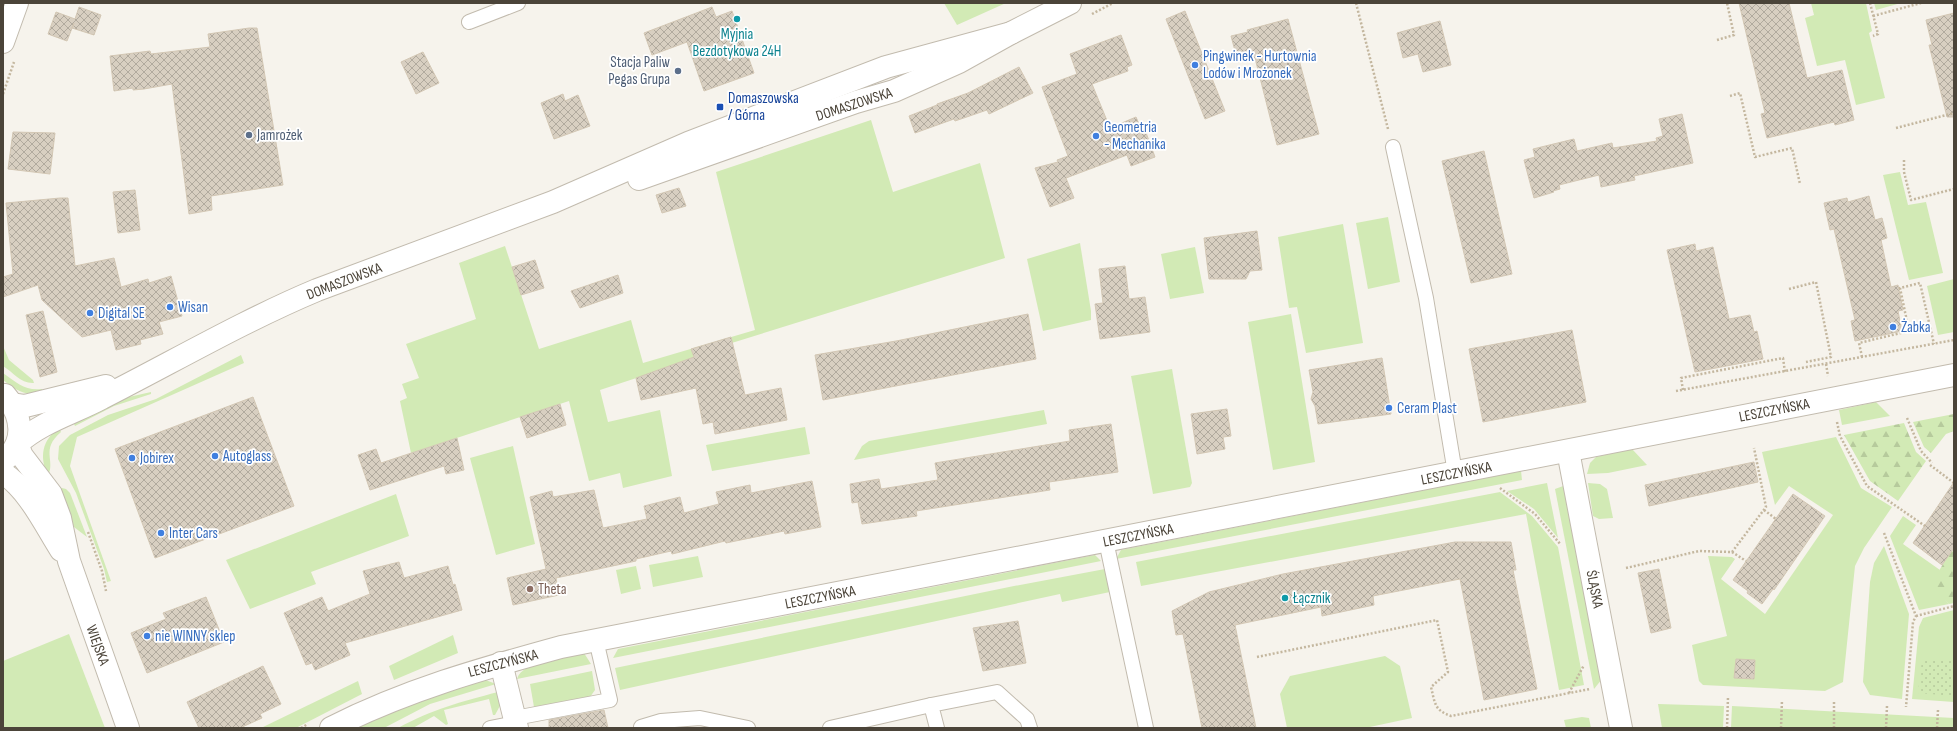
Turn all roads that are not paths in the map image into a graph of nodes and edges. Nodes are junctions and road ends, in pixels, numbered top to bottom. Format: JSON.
{"nodes":[{"id":1,"x":17,"y":3,"type":"edge"},
{"id":2,"x":518,"y":3,"type":"edge"},
{"id":3,"x":1070,"y":3,"type":"edge"},
{"id":4,"x":469,"y":22,"type":"dead end"},
{"id":5,"x":3,"y":42,"type":"edge"},
{"id":6,"x":1393,"y":147,"type":"road end"},
{"id":7,"x":1954,"y":375,"type":"edge"},
{"id":8,"x":142,"y":377,"type":"junction"},
{"id":9,"x":8,"y":398,"type":"edge"},
{"id":10,"x":17,"y":444,"type":"junction"},
{"id":11,"x":1568,"y":451,"type":"junction"},
{"id":12,"x":3,"y":461,"type":"edge"},
{"id":13,"x":3,"y":473,"type":"edge"},
{"id":14,"x":1455,"y":473,"type":"junction"},
{"id":15,"x":1106,"y":541,"type":"junction"},
{"id":16,"x":69,"y":561,"type":"junction"},
{"id":17,"x":596,"y":640,"type":"junction"},
{"id":18,"x":501,"y":663,"type":"junction"},
{"id":19,"x":931,"y":705,"type":"junction"},
{"id":20,"x":516,"y":723,"type":"edge"},
{"id":21,"x":641,"y":727,"type":"edge"},
{"id":22,"x":128,"y":728,"type":"edge"},
{"id":23,"x":331,"y":728,"type":"edge"},
{"id":24,"x":490,"y":728,"type":"edge"},
{"id":25,"x":748,"y":728,"type":"edge"},
{"id":26,"x":830,"y":728,"type":"edge"},
{"id":27,"x":937,"y":728,"type":"edge"},
{"id":28,"x":1030,"y":728,"type":"edge"},
{"id":29,"x":1146,"y":728,"type":"edge"},
{"id":30,"x":1621,"y":728,"type":"edge"}],
"edges":[{"from":1,"to":5,"type":"street"},
{"from":2,"to":4,"type":"lane"},
{"from":3,"to":8,"type":"street","name":"DOMASZOWSKA"},
{"from":6,"to":14,"type":"lane"},
{"from":7,"to":11,"type":"street","name":"LESZCZYŃSKA"},
{"from":8,"to":9,"type":"street","name":"DOMASZOWSKA"},
{"from":8,"to":10,"type":"street","name":"DOMASZOWSKA"},
{"from":9,"to":10,"type":"street"},
{"from":10,"to":12,"type":"street","name":"DOMASZOWSKA"},
{"from":10,"to":16,"type":"street","name":"WIEJSKA"},
{"from":11,"to":14,"type":"street","name":"LESZCZYŃSKA"},
{"from":11,"to":30,"type":"street","name":"ŚLĄSKA"},
{"from":13,"to":16,"type":"street","name":"WIEJSKA"},
{"from":14,"to":15,"type":"street","name":"LESZCZYŃSKA"},
{"from":15,"to":17,"type":"street","name":"LESZCZYŃSKA"},
{"from":15,"to":29,"type":"lane"},
{"from":16,"to":22,"type":"street","name":"WIEJSKA"},
{"from":17,"to":18,"type":"street","name":"LESZCZYŃSKA"},
{"from":17,"to":20,"type":"lane"},
{"from":18,"to":20,"type":"street"},
{"from":18,"to":23,"type":"street","name":"LESZCZYŃSKA"},
{"from":19,"to":26,"type":"lane"},
{"from":19,"to":27,"type":"lane"},
{"from":19,"to":28,"type":"lane"},
{"from":20,"to":24,"type":"lane"},
{"from":21,"to":25,"type":"lane"}]}
